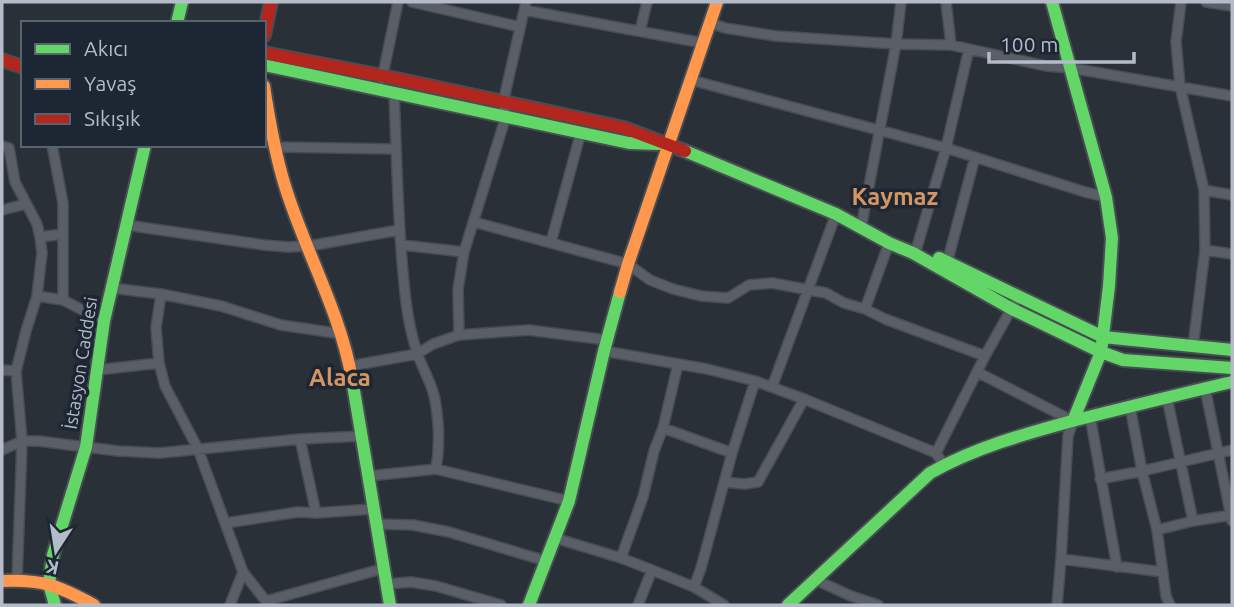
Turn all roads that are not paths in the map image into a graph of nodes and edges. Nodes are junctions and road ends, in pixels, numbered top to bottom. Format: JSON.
{"nodes":[{"id":1,"x":175,"y":2,"type":"edge"},
{"id":2,"x":182,"y":2,"type":"edge"},
{"id":3,"x":271,"y":2,"type":"edge"},
{"id":4,"x":398,"y":2,"type":"edge"},
{"id":5,"x":412,"y":2,"type":"edge"},
{"id":6,"x":647,"y":2,"type":"edge"},
{"id":7,"x":717,"y":2,"type":"edge"},
{"id":8,"x":901,"y":2,"type":"edge"},
{"id":9,"x":946,"y":2,"type":"edge"},
{"id":10,"x":1052,"y":2,"type":"edge"},
{"id":11,"x":1181,"y":2,"type":"edge"},
{"id":12,"x":1206,"y":2,"type":"edge"},
{"id":13,"x":525,"y":6,"type":"edge"},
{"id":14,"x":1232,"y":6,"type":"edge"},
{"id":15,"x":174,"y":21,"type":"edge"},
{"id":16,"x":175,"y":21,"type":"edge"},
{"id":17,"x":710,"y":23,"type":"junction"},
{"id":18,"x":266,"y":26,"type":"edge"},
{"id":19,"x":520,"y":27,"type":"junction"},
{"id":20,"x":640,"y":31,"type":"junction"},
{"id":21,"x":703,"y":43,"type":"junction"},
{"id":22,"x":896,"y":44,"type":"junction"},
{"id":23,"x":951,"y":44,"type":"junction"},
{"id":24,"x":969,"y":49,"type":"junction"},
{"id":25,"x":266,"y":54,"type":"edge"},
{"id":26,"x":2,"y":55,"type":"edge"},
{"id":27,"x":21,"y":64,"type":"edge"},
{"id":28,"x":266,"y":65,"type":"edge"},
{"id":29,"x":1071,"y":68,"type":"junction"},
{"id":30,"x":691,"y":80,"type":"junction"},
{"id":31,"x":381,"y":83,"type":"junction"},
{"id":32,"x":1180,"y":86,"type":"junction"},
{"id":33,"x":394,"y":93,"type":"junction"},
{"id":34,"x":1232,"y":96,"type":"edge"},
{"id":35,"x":266,"y":98,"type":"edge"},
{"id":36,"x":503,"y":103,"type":"junction"},
{"id":37,"x":506,"y":116,"type":"junction"},
{"id":38,"x":880,"y":131,"type":"junction"},
{"id":39,"x":581,"y":132,"type":"junction"},
{"id":40,"x":669,"y":144,"type":"junction"},
{"id":41,"x":2,"y":146,"type":"edge"},
{"id":42,"x":52,"y":147,"type":"edge"},
{"id":43,"x":145,"y":147,"type":"edge"},
{"id":44,"x":275,"y":147,"type":"junction"},
{"id":45,"x":946,"y":148,"type":"junction"},
{"id":46,"x":396,"y":149,"type":"junction"},
{"id":47,"x":975,"y":157,"type":"junction"},
{"id":48,"x":1204,"y":190,"type":"junction"},
{"id":49,"x":1232,"y":195,"type":"edge"},
{"id":50,"x":1107,"y":197,"type":"junction"},
{"id":51,"x":26,"y":204,"type":"junction"},
{"id":52,"x":2,"y":210,"type":"edge"},
{"id":53,"x":836,"y":214,"type":"junction"},
{"id":54,"x":474,"y":222,"type":"junction"},
{"id":55,"x":862,"y":224,"type":"junction"},
{"id":56,"x":126,"y":225,"type":"junction"},
{"id":57,"x":399,"y":230,"type":"junction"},
{"id":58,"x":62,"y":234,"type":"junction"},
{"id":59,"x":40,"y":237,"type":"junction"},
{"id":60,"x":551,"y":242,"type":"junction"},
{"id":61,"x":889,"y":243,"type":"junction"},
{"id":62,"x":402,"y":245,"type":"junction"},
{"id":63,"x":309,"y":246,"type":"junction"},
{"id":64,"x":917,"y":247,"type":"junction"},
{"id":65,"x":1205,"y":250,"type":"junction"},
{"id":66,"x":464,"y":252,"type":"junction"},
{"id":67,"x":1232,"y":254,"type":"edge"},
{"id":68,"x":947,"y":263,"type":"junction"},
{"id":69,"x":628,"y":264,"type":"junction"},
{"id":70,"x":111,"y":288,"type":"junction"},
{"id":71,"x":809,"y":289,"type":"junction"},
{"id":72,"x":161,"y":294,"type":"junction"},
{"id":73,"x":37,"y":296,"type":"junction"},
{"id":74,"x":63,"y":300,"type":"junction"},
{"id":75,"x":1015,"y":303,"type":"junction"},
{"id":76,"x":865,"y":309,"type":"junction"},
{"id":77,"x":104,"y":321,"type":"junction"},
{"id":78,"x":342,"y":334,"type":"junction"},
{"id":79,"x":458,"y":335,"type":"junction"},
{"id":80,"x":1103,"y":337,"type":"junction"},
{"id":81,"x":606,"y":346,"type":"junction"},
{"id":82,"x":1194,"y":346,"type":"junction"},
{"id":83,"x":1232,"y":350,"type":"edge"},
{"id":84,"x":1101,"y":352,"type":"junction"},
{"id":85,"x":417,"y":354,"type":"junction"},
{"id":86,"x":985,"y":356,"type":"junction"},
{"id":87,"x":159,"y":363,"type":"junction"},
{"id":88,"x":678,"y":364,"type":"junction"},
{"id":89,"x":350,"y":366,"type":"junction"},
{"id":90,"x":1232,"y":368,"type":"edge"},
{"id":91,"x":2,"y":370,"type":"edge"},
{"id":92,"x":97,"y":370,"type":"junction"},
{"id":93,"x":16,"y":371,"type":"junction"},
{"id":94,"x":977,"y":372,"type":"junction"},
{"id":95,"x":755,"y":381,"type":"junction"},
{"id":96,"x":1232,"y":382,"type":"edge"},
{"id":97,"x":772,"y":387,"type":"junction"},
{"id":98,"x":1205,"y":388,"type":"junction"},
{"id":99,"x":804,"y":398,"type":"junction"},
{"id":100,"x":1167,"y":398,"type":"junction"},
{"id":101,"x":1130,"y":406,"type":"junction"},
{"id":102,"x":1090,"y":416,"type":"junction"},
{"id":103,"x":1073,"y":421,"type":"junction"},
{"id":104,"x":663,"y":428,"type":"junction"},
{"id":105,"x":363,"y":436,"type":"junction"},
{"id":106,"x":300,"y":439,"type":"junction"},
{"id":107,"x":22,"y":441,"type":"junction"},
{"id":108,"x":86,"y":447,"type":"junction"},
{"id":109,"x":198,"y":449,"type":"junction"},
{"id":110,"x":2,"y":450,"type":"edge"},
{"id":111,"x":1232,"y":450,"type":"edge"},
{"id":112,"x":732,"y":453,"type":"junction"},
{"id":113,"x":1218,"y":454,"type":"junction"},
{"id":114,"x":940,"y":459,"type":"junction"},
{"id":115,"x":1181,"y":463,"type":"junction"},
{"id":116,"x":436,"y":469,"type":"junction"},
{"id":117,"x":1142,"y":471,"type":"junction"},
{"id":118,"x":369,"y":476,"type":"junction"},
{"id":119,"x":1100,"y":479,"type":"junction"},
{"id":120,"x":725,"y":482,"type":"junction"},
{"id":121,"x":569,"y":501,"type":"junction"},
{"id":122,"x":373,"y":509,"type":"junction"},
{"id":123,"x":316,"y":513,"type":"junction"},
{"id":124,"x":1232,"y":517,"type":"edge"},
{"id":125,"x":1193,"y":521,"type":"junction"},
{"id":126,"x":226,"y":523,"type":"junction"},
{"id":127,"x":376,"y":524,"type":"junction"},
{"id":128,"x":1157,"y":530,"type":"junction"},
{"id":129,"x":555,"y":538,"type":"junction"},
{"id":130,"x":621,"y":558,"type":"junction"},
{"id":131,"x":1061,"y":559,"type":"junction"},
{"id":132,"x":546,"y":561,"type":"junction"},
{"id":133,"x":1116,"y":567,"type":"junction"},
{"id":134,"x":385,"y":568,"type":"junction"},
{"id":135,"x":652,"y":570,"type":"junction"},
{"id":136,"x":243,"y":572,"type":"junction"},
{"id":137,"x":1163,"y":572,"type":"junction"},
{"id":138,"x":816,"y":580,"type":"junction"},
{"id":139,"x":2,"y":581,"type":"edge"},
{"id":140,"x":17,"y":581,"type":"junction"},
{"id":141,"x":49,"y":584,"type":"junction"},
{"id":142,"x":387,"y":584,"type":"junction"},
{"id":143,"x":694,"y":587,"type":"junction"},
{"id":144,"x":850,"y":601,"type":"edge"},
{"id":145,"x":1166,"y":602,"type":"edge"},
{"id":146,"x":268,"y":603,"type":"edge"},
{"id":147,"x":55,"y":605,"type":"edge"},
{"id":148,"x":94,"y":605,"type":"edge"},
{"id":149,"x":230,"y":605,"type":"edge"},
{"id":150,"x":390,"y":605,"type":"edge"},
{"id":151,"x":501,"y":605,"type":"edge"},
{"id":152,"x":529,"y":605,"type":"edge"},
{"id":153,"x":638,"y":605,"type":"edge"},
{"id":154,"x":724,"y":605,"type":"edge"},
{"id":155,"x":788,"y":605,"type":"edge"},
{"id":156,"x":878,"y":605,"type":"edge"},
{"id":157,"x":1057,"y":605,"type":"edge"}],
"edges":[{"from":1,"to":15,"type":"main road"},
{"from":2,"to":16,"type":"main road"},
{"from":3,"to":18,"type":"main road"},
{"from":4,"to":31,"type":"street"},
{"from":5,"to":19,"type":"street"},
{"from":6,"to":20,"type":"street"},
{"from":7,"to":17,"type":"main road"},
{"from":8,"to":22,"type":"street"},
{"from":9,"to":23,"type":"street"},
{"from":10,"to":29,"type":"main road"},
{"from":11,"to":32,"type":"street"},
{"from":12,"to":14,"type":"street"},
{"from":13,"to":19,"type":"street"},
{"from":13,"to":20,"type":"street"},
{"from":17,"to":21,"type":"main road"},
{"from":17,"to":22,"type":"street"},
{"from":19,"to":36,"type":"street"},
{"from":20,"to":21,"type":"street"},
{"from":21,"to":30,"type":"main road"},
{"from":22,"to":23,"type":"street"},
{"from":22,"to":38,"type":"street"},
{"from":23,"to":24,"type":"street"},
{"from":24,"to":29,"type":"street"},
{"from":24,"to":45,"type":"street"},
{"from":25,"to":31,"type":"main road"},
{"from":26,"to":27,"type":"main road"},
{"from":28,"to":31,"type":"main road"},
{"from":29,"to":32,"type":"street"},
{"from":29,"to":50,"type":"main road"},
{"from":30,"to":38,"type":"street"},
{"from":30,"to":40,"type":"main road"},
{"from":31,"to":33,"type":"main road"},
{"from":31,"to":36,"type":"main road"},
{"from":32,"to":34,"type":"street"},
{"from":32,"to":48,"type":"street"},
{"from":33,"to":37,"type":"main road"},
{"from":33,"to":46,"type":"street"},
{"from":35,"to":44,"type":"main road"},
{"from":36,"to":37,"type":"street"},
{"from":36,"to":40,"type":"main road"},
{"from":37,"to":39,"type":"main road"},
{"from":37,"to":54,"type":"street"},
{"from":38,"to":45,"type":"street"},
{"from":38,"to":55,"type":"street"},
{"from":39,"to":40,"type":"main road"},
{"from":39,"to":60,"type":"street"},
{"from":40,"to":53,"type":"main road"},
{"from":40,"to":69,"type":"main road"},
{"from":41,"to":51,"type":"street"},
{"from":42,"to":58,"type":"street"},
{"from":43,"to":56,"type":"main road","name":"İstasyon Caddesi"},
{"from":44,"to":46,"type":"street"},
{"from":44,"to":63,"type":"main road"},
{"from":45,"to":47,"type":"street"},
{"from":45,"to":64,"type":"street"},
{"from":46,"to":57,"type":"street"},
{"from":47,"to":50,"type":"street"},
{"from":47,"to":68,"type":"street"},
{"from":48,"to":49,"type":"street"},
{"from":48,"to":65,"type":"street"},
{"from":50,"to":80,"type":"main road"},
{"from":51,"to":52,"type":"street"},
{"from":51,"to":59,"type":"street"},
{"from":53,"to":55,"type":"main road"},
{"from":53,"to":71,"type":"street"},
{"from":54,"to":60,"type":"street"},
{"from":54,"to":66,"type":"street"},
{"from":55,"to":61,"type":"main road"},
{"from":55,"to":64,"type":"main road"},
{"from":56,"to":63,"type":"street"},
{"from":56,"to":70,"type":"main road","name":"İstasyon Caddesi"},
{"from":57,"to":62,"type":"street"},
{"from":57,"to":63,"type":"street"},
{"from":58,"to":59,"type":"street"},
{"from":58,"to":74,"type":"street"},
{"from":59,"to":73,"type":"street"},
{"from":60,"to":69,"type":"street"},
{"from":61,"to":75,"type":"main road"},
{"from":61,"to":76,"type":"street"},
{"from":62,"to":66,"type":"street"},
{"from":62,"to":85,"type":"street"},
{"from":63,"to":78,"type":"main road"},
{"from":64,"to":68,"type":"main road"},
{"from":65,"to":67,"type":"street"},
{"from":65,"to":82,"type":"street"},
{"from":66,"to":79,"type":"street"},
{"from":68,"to":75,"type":"main road"},
{"from":69,"to":71,"type":"street"},
{"from":69,"to":81,"type":"main road"},
{"from":70,"to":72,"type":"street"},
{"from":70,"to":77,"type":"main road","name":"İstasyon Caddesi"},
{"from":71,"to":76,"type":"street"},
{"from":71,"to":97,"type":"street"},
{"from":72,"to":78,"type":"street"},
{"from":72,"to":87,"type":"street"},
{"from":73,"to":74,"type":"street"},
{"from":73,"to":93,"type":"street"},
{"from":74,"to":77,"type":"street"},
{"from":75,"to":80,"type":"main road"},
{"from":75,"to":84,"type":"main road"},
{"from":75,"to":86,"type":"street"},
{"from":76,"to":86,"type":"street"},
{"from":77,"to":92,"type":"main road","name":"İstasyon Caddesi"},
{"from":78,"to":89,"type":"main road"},
{"from":79,"to":81,"type":"street"},
{"from":79,"to":85,"type":"street"},
{"from":80,"to":82,"type":"main road"},
{"from":80,"to":84,"type":"main road"},
{"from":81,"to":88,"type":"street"},
{"from":81,"to":121,"type":"main road"},
{"from":82,"to":83,"type":"main road"},
{"from":84,"to":90,"type":"main road"},
{"from":84,"to":103,"type":"main road"},
{"from":85,"to":89,"type":"street"},
{"from":85,"to":116,"type":"street"},
{"from":86,"to":94,"type":"street"},
{"from":87,"to":92,"type":"street"},
{"from":87,"to":109,"type":"street"},
{"from":88,"to":95,"type":"street"},
{"from":88,"to":104,"type":"street"},
{"from":89,"to":105,"type":"main road"},
{"from":91,"to":93,"type":"street"},
{"from":92,"to":108,"type":"main road","name":"İstasyon Caddesi"},
{"from":93,"to":107,"type":"street"},
{"from":94,"to":103,"type":"street"},
{"from":94,"to":114,"type":"street"},
{"from":95,"to":97,"type":"street"},
{"from":95,"to":112,"type":"street"},
{"from":96,"to":98,"type":"main road"},
{"from":97,"to":99,"type":"street"},
{"from":98,"to":100,"type":"main road"},
{"from":98,"to":113,"type":"street"},
{"from":99,"to":114,"type":"street"},
{"from":99,"to":120,"type":"street"},
{"from":100,"to":101,"type":"main road"},
{"from":100,"to":115,"type":"street"},
{"from":101,"to":102,"type":"main road"},
{"from":101,"to":117,"type":"street"},
{"from":102,"to":103,"type":"main road"},
{"from":102,"to":119,"type":"street"},
{"from":103,"to":114,"type":"main road"},
{"from":103,"to":131,"type":"street"},
{"from":104,"to":112,"type":"street"},
{"from":104,"to":130,"type":"street"},
{"from":105,"to":106,"type":"street"},
{"from":105,"to":118,"type":"main road"},
{"from":106,"to":109,"type":"street"},
{"from":106,"to":123,"type":"street"},
{"from":107,"to":108,"type":"street"},
{"from":107,"to":110,"type":"street"},
{"from":107,"to":140,"type":"street"},
{"from":108,"to":109,"type":"street"},
{"from":108,"to":141,"type":"main road","name":"İstasyon Caddesi"},
{"from":109,"to":126,"type":"street"},
{"from":111,"to":113,"type":"street"},
{"from":112,"to":120,"type":"street"},
{"from":113,"to":115,"type":"street"},
{"from":113,"to":124,"type":"street"},
{"from":114,"to":138,"type":"main road"},
{"from":115,"to":117,"type":"street"},
{"from":115,"to":125,"type":"street"},
{"from":116,"to":118,"type":"street"},
{"from":116,"to":121,"type":"street"},
{"from":117,"to":119,"type":"street"},
{"from":117,"to":128,"type":"street"},
{"from":118,"to":122,"type":"main road"},
{"from":119,"to":133,"type":"street"},
{"from":120,"to":143,"type":"street"},
{"from":121,"to":129,"type":"main road"},
{"from":122,"to":123,"type":"street"},
{"from":122,"to":127,"type":"main road"},
{"from":123,"to":126,"type":"street"},
{"from":124,"to":125,"type":"street"},
{"from":125,"to":128,"type":"street"},
{"from":126,"to":136,"type":"street"},
{"from":127,"to":132,"type":"street"},
{"from":127,"to":134,"type":"main road"},
{"from":128,"to":137,"type":"street"},
{"from":129,"to":130,"type":"street"},
{"from":129,"to":132,"type":"main road"},
{"from":130,"to":135,"type":"street"},
{"from":131,"to":133,"type":"street"},
{"from":131,"to":157,"type":"street"},
{"from":132,"to":152,"type":"main road"},
{"from":133,"to":137,"type":"street"},
{"from":134,"to":142,"type":"main road"},
{"from":134,"to":146,"type":"street"},
{"from":135,"to":143,"type":"street"},
{"from":135,"to":153,"type":"street"},
{"from":136,"to":146,"type":"street"},
{"from":136,"to":149,"type":"street"},
{"from":137,"to":145,"type":"street"},
{"from":138,"to":144,"type":"street"},
{"from":138,"to":155,"type":"main road"},
{"from":139,"to":140,"type":"main road"},
{"from":140,"to":141,"type":"main road"},
{"from":141,"to":147,"type":"main road"},
{"from":141,"to":148,"type":"main road"},
{"from":142,"to":150,"type":"main road"},
{"from":142,"to":151,"type":"street"},
{"from":143,"to":154,"type":"street"},
{"from":144,"to":156,"type":"street"}]}
